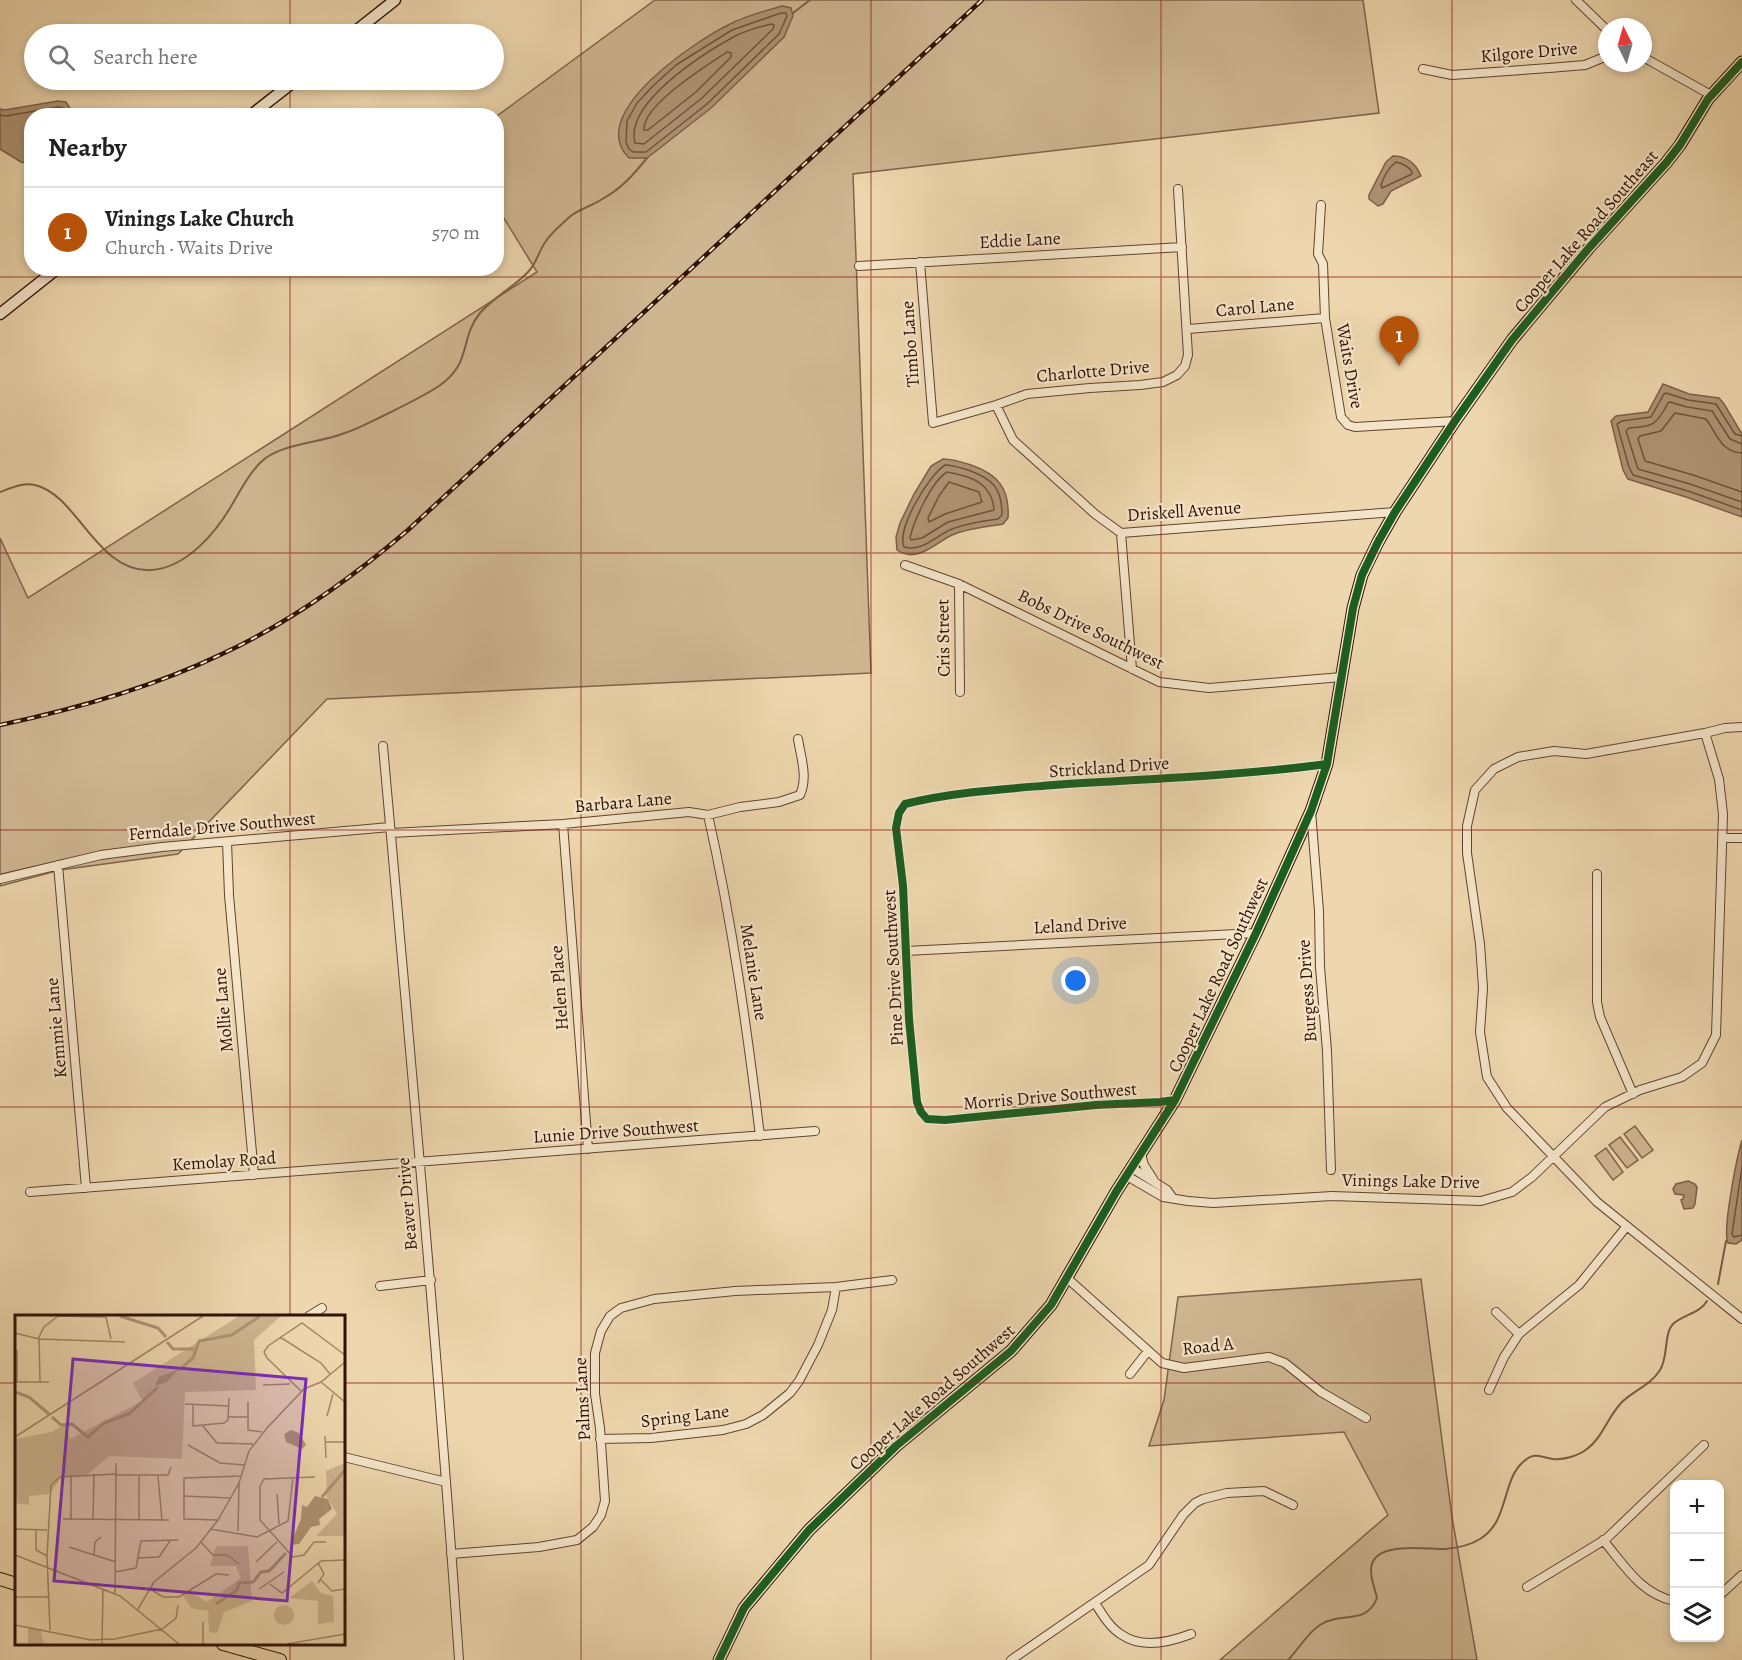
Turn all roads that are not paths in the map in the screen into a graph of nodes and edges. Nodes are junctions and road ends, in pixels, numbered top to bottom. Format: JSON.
{"nodes":[{"id":1,"x":395,"y":0,"type":"edge"},
{"id":2,"x":1576,"y":0,"type":"edge"},
{"id":3,"x":1598,"y":21,"type":"edge"},
{"id":4,"x":365,"y":24,"type":"edge"},
{"id":5,"x":1598,"y":60,"type":"edge"},
{"id":6,"x":1652,"y":62,"type":"edge"},
{"id":7,"x":1742,"y":62,"type":"edge"},
{"id":8,"x":1422,"y":69,"type":"dead end"},
{"id":9,"x":283,"y":90,"type":"edge"},
{"id":10,"x":1712,"y":95,"type":"junction"},
{"id":11,"x":260,"y":108,"type":"edge"},
{"id":12,"x":1178,"y":189,"type":"dead end"},
{"id":13,"x":1321,"y":205,"type":"dead end"},
{"id":14,"x":1182,"y":247,"type":"junction"},
{"id":15,"x":920,"y":262,"type":"junction"},
{"id":16,"x":860,"y":266,"type":"dead end"},
{"id":17,"x":48,"y":276,"type":"edge"},
{"id":18,"x":0,"y":314,"type":"edge"},
{"id":19,"x":1325,"y":318,"type":"junction"},
{"id":20,"x":1188,"y":329,"type":"junction"},
{"id":21,"x":996,"y":405,"type":"junction"},
{"id":22,"x":1455,"y":422,"type":"junction"},
{"id":23,"x":933,"y":423,"type":"joint"},
{"id":24,"x":1395,"y":512,"type":"junction"},
{"id":25,"x":1121,"y":533,"type":"junction"},
{"id":26,"x":905,"y":565,"type":"dead end"},
{"id":27,"x":959,"y":584,"type":"junction"},
{"id":28,"x":1132,"y":669,"type":"junction"},
{"id":29,"x":1342,"y":677,"type":"junction"},
{"id":30,"x":960,"y":692,"type":"dead end"},
{"id":31,"x":1742,"y":727,"type":"edge"},
{"id":32,"x":1705,"y":733,"type":"junction"},
{"id":33,"x":798,"y":739,"type":"dead end"},
{"id":34,"x":383,"y":746,"type":"dead end"},
{"id":35,"x":1327,"y":764,"type":"junction"},
{"id":36,"x":1311,"y":811,"type":"junction"},
{"id":37,"x":899,"y":813,"type":"joint"},
{"id":38,"x":708,"y":814,"type":"junction"},
{"id":39,"x":563,"y":824,"type":"junction"},
{"id":40,"x":391,"y":830,"type":"junction"},
{"id":41,"x":1722,"y":838,"type":"junction"},
{"id":42,"x":1742,"y":838,"type":"edge"},
{"id":43,"x":227,"y":842,"type":"junction"},
{"id":44,"x":58,"y":865,"type":"junction"},
{"id":45,"x":1597,"y":874,"type":"dead end"},
{"id":46,"x":0,"y":879,"type":"edge"},
{"id":47,"x":1256,"y":933,"type":"junction"},
{"id":48,"x":906,"y":951,"type":"junction"},
{"id":49,"x":1633,"y":1094,"type":"junction"},
{"id":50,"x":1175,"y":1100,"type":"junction"},
{"id":51,"x":927,"y":1119,"type":"joint"},
{"id":52,"x":815,"y":1131,"type":"dead end"},
{"id":53,"x":759,"y":1136,"type":"junction"},
{"id":54,"x":588,"y":1149,"type":"junction"},
{"id":55,"x":1141,"y":1154,"type":"junction"},
{"id":56,"x":1553,"y":1157,"type":"junction"},
{"id":57,"x":420,"y":1162,"type":"junction"},
{"id":58,"x":1331,"y":1170,"type":"dead end"},
{"id":59,"x":1129,"y":1172,"type":"junction"},
{"id":60,"x":254,"y":1175,"type":"junction"},
{"id":61,"x":1157,"y":1184,"type":"junction"},
{"id":62,"x":86,"y":1188,"type":"junction"},
{"id":63,"x":30,"y":1192,"type":"dead end"},
{"id":64,"x":1172,"y":1197,"type":"junction"},
{"id":65,"x":1627,"y":1226,"type":"junction"},
{"id":66,"x":1067,"y":1278,"type":"junction"},
{"id":67,"x":431,"y":1280,"type":"junction"},
{"id":68,"x":892,"y":1280,"type":"dead end"},
{"id":69,"x":380,"y":1286,"type":"dead end"},
{"id":70,"x":836,"y":1287,"type":"junction"},
{"id":71,"x":322,"y":1308,"type":"dead end"},
{"id":72,"x":1496,"y":1312,"type":"dead end"},
{"id":73,"x":312,"y":1315,"type":"edge"},
{"id":74,"x":1742,"y":1319,"type":"edge"},
{"id":75,"x":1519,"y":1334,"type":"junction"},
{"id":76,"x":1148,"y":1351,"type":"junction"},
{"id":77,"x":1130,"y":1374,"type":"dead end"},
{"id":78,"x":1489,"y":1390,"type":"dead end"},
{"id":79,"x":1366,"y":1418,"type":"dead end"},
{"id":80,"x":600,"y":1439,"type":"junction"},
{"id":81,"x":1704,"y":1445,"type":"dead end"},
{"id":82,"x":345,"y":1457,"type":"edge"},
{"id":83,"x":447,"y":1482,"type":"junction"},
{"id":84,"x":1293,"y":1505,"type":"dead end"},
{"id":85,"x":1603,"y":1540,"type":"junction"},
{"id":86,"x":451,"y":1554,"type":"junction"},
{"id":87,"x":1742,"y":1575,"type":"edge"},
{"id":88,"x":0,"y":1579,"type":"edge"},
{"id":89,"x":15,"y":1584,"type":"edge"},
{"id":90,"x":1527,"y":1587,"type":"dead end"},
{"id":91,"x":1724,"y":1591,"type":"edge"},
{"id":92,"x":1670,"y":1600,"type":"edge"},
{"id":93,"x":1095,"y":1603,"type":"junction"},
{"id":94,"x":1191,"y":1634,"type":"dead end"},
{"id":95,"x":227,"y":1645,"type":"edge"},
{"id":96,"x":280,"y":1660,"type":"edge"},
{"id":97,"x":459,"y":1660,"type":"edge"},
{"id":98,"x":719,"y":1660,"type":"edge"},
{"id":99,"x":1011,"y":1660,"type":"edge"}],
"edges":[{"from":1,"to":4,"type":"street"},
{"from":2,"to":3,"type":"street"},
{"from":5,"to":8,"type":"street","name":"Kilgore Drive"},
{"from":6,"to":10,"type":"street"},
{"from":7,"to":10,"type":"street","name":"Cooper Lake Road Southeast"},
{"from":9,"to":11,"type":"street"},
{"from":10,"to":22,"type":"street","name":"Cooper Lake Road Southeast"},
{"from":12,"to":14,"type":"street","name":"Charlotte Drive"},
{"from":13,"to":19,"type":"street","name":"Waits Drive"},
{"from":14,"to":15,"type":"street","name":"Eddie Lane"},
{"from":14,"to":20,"type":"street","name":"Charlotte Drive"},
{"from":15,"to":16,"type":"street","name":"Eddie Lane"},
{"from":15,"to":23,"type":"street","name":"Timbo Lane"},
{"from":17,"to":18,"type":"street"},
{"from":19,"to":20,"type":"street","name":"Carol Lane"},
{"from":19,"to":22,"type":"street","name":"Waits Drive"},
{"from":20,"to":21,"type":"street","name":"Charlotte Drive"},
{"from":21,"to":23,"type":"street","name":"Charlotte Drive"},
{"from":21,"to":25,"type":"street","name":"Driskell Avenue"},
{"from":22,"to":24,"type":"street","name":"Cooper Lake Road Southwest"},
{"from":24,"to":25,"type":"street","name":"Driskell Avenue"},
{"from":24,"to":29,"type":"street","name":"Cooper Lake Road Southwest"},
{"from":25,"to":28,"type":"street"},
{"from":26,"to":27,"type":"street","name":"Bobs Drive Southwest"},
{"from":27,"to":28,"type":"street","name":"Bobs Drive Southwest"},
{"from":27,"to":30,"type":"street","name":"Cris Street"},
{"from":28,"to":29,"type":"street","name":"Bobs Drive Southwest"},
{"from":29,"to":35,"type":"street","name":"Cooper Lake Road Southwest"},
{"from":31,"to":32,"type":"street"},
{"from":32,"to":41,"type":"street","name":"Vinings Lake Drive"},
{"from":32,"to":56,"type":"street"},
{"from":33,"to":38,"type":"street","name":"Barbara Lane"},
{"from":34,"to":40,"type":"street","name":"Beaver Drive"},
{"from":35,"to":36,"type":"street","name":"Cooper Lake Road Southwest"},
{"from":35,"to":37,"type":"street","name":"Strickland Drive"},
{"from":36,"to":47,"type":"street","name":"Cooper Lake Road Southwest"},
{"from":36,"to":58,"type":"street","name":"Burgess Drive"},
{"from":37,"to":48,"type":"street","name":"Pine Drive Southwest"},
{"from":38,"to":39,"type":"street","name":"Barbara Lane"},
{"from":38,"to":53,"type":"street","name":"Melanie Lane"},
{"from":39,"to":40,"type":"street","name":"Barbara Lane"},
{"from":39,"to":54,"type":"street","name":"Helen Place"},
{"from":40,"to":43,"type":"street","name":"Ferndale Drive Southwest"},
{"from":40,"to":57,"type":"street","name":"Beaver Drive"},
{"from":41,"to":42,"type":"street"},
{"from":41,"to":49,"type":"street","name":"Vinings Lake Drive"},
{"from":43,"to":44,"type":"street","name":"Ferndale Drive Southwest"},
{"from":43,"to":60,"type":"street","name":"Mollie Lane"},
{"from":44,"to":46,"type":"street","name":"Ferndale Drive Southwest"},
{"from":44,"to":62,"type":"street","name":"Kemmie Lane"},
{"from":45,"to":49,"type":"street"},
{"from":47,"to":48,"type":"street","name":"Leland Drive"},
{"from":47,"to":50,"type":"street","name":"Cooper Lake Road Southwest"},
{"from":48,"to":51,"type":"street","name":"Pine Drive Southwest"},
{"from":49,"to":56,"type":"street","name":"Vinings Lake Drive"},
{"from":50,"to":51,"type":"street","name":"Morris Drive Southwest"},
{"from":50,"to":55,"type":"street","name":"Cooper Lake Road Southwest"},
{"from":52,"to":53,"type":"street","name":"Lunie Drive Southwest"},
{"from":53,"to":54,"type":"street","name":"Lunie Drive Southwest"},
{"from":54,"to":57,"type":"street","name":"Lunie Drive Southwest"},
{"from":55,"to":59,"type":"street","name":"Cooper Lake Road Southwest"},
{"from":55,"to":61,"type":"street"},
{"from":56,"to":64,"type":"street","name":"Vinings Lake Drive"},
{"from":56,"to":65,"type":"street"},
{"from":57,"to":60,"type":"street","name":"Kemolay Road"},
{"from":57,"to":67,"type":"street","name":"Beaver Drive"},
{"from":59,"to":61,"type":"street"},
{"from":59,"to":64,"type":"street","name":"Vinings Lake Drive"},
{"from":59,"to":66,"type":"street","name":"Cooper Lake Road Southwest"},
{"from":60,"to":62,"type":"street","name":"Kemolay Road"},
{"from":61,"to":64,"type":"street"},
{"from":62,"to":63,"type":"street","name":"Kemolay Road"},
{"from":65,"to":74,"type":"street"},
{"from":65,"to":75,"type":"street"},
{"from":66,"to":76,"type":"street","name":"Road A"},
{"from":66,"to":98,"type":"street","name":"Cooper Lake Road Southwest"},
{"from":67,"to":69,"type":"street"},
{"from":67,"to":83,"type":"street","name":"Beaver Drive"},
{"from":68,"to":70,"type":"street","name":"Palms Lane"},
{"from":70,"to":80,"type":"street","name":"Spring Lane"},
{"from":70,"to":80,"type":"street","name":"Palms Lane"},
{"from":71,"to":73,"type":"street"},
{"from":72,"to":75,"type":"street"},
{"from":75,"to":78,"type":"street"},
{"from":76,"to":77,"type":"street"},
{"from":76,"to":79,"type":"street","name":"Road A"},
{"from":80,"to":86,"type":"street","name":"Palms Lane"},
{"from":81,"to":85,"type":"street"},
{"from":82,"to":83,"type":"street"},
{"from":83,"to":86,"type":"street","name":"Beaver Drive"},
{"from":84,"to":93,"type":"street"},
{"from":85,"to":90,"type":"street"},
{"from":85,"to":92,"type":"street"},
{"from":86,"to":97,"type":"street","name":"Beaver Drive"},
{"from":87,"to":91,"type":"street"},
{"from":88,"to":89,"type":"main road"},
{"from":93,"to":94,"type":"street"},
{"from":93,"to":99,"type":"street"},
{"from":95,"to":96,"type":"main road"}]}
